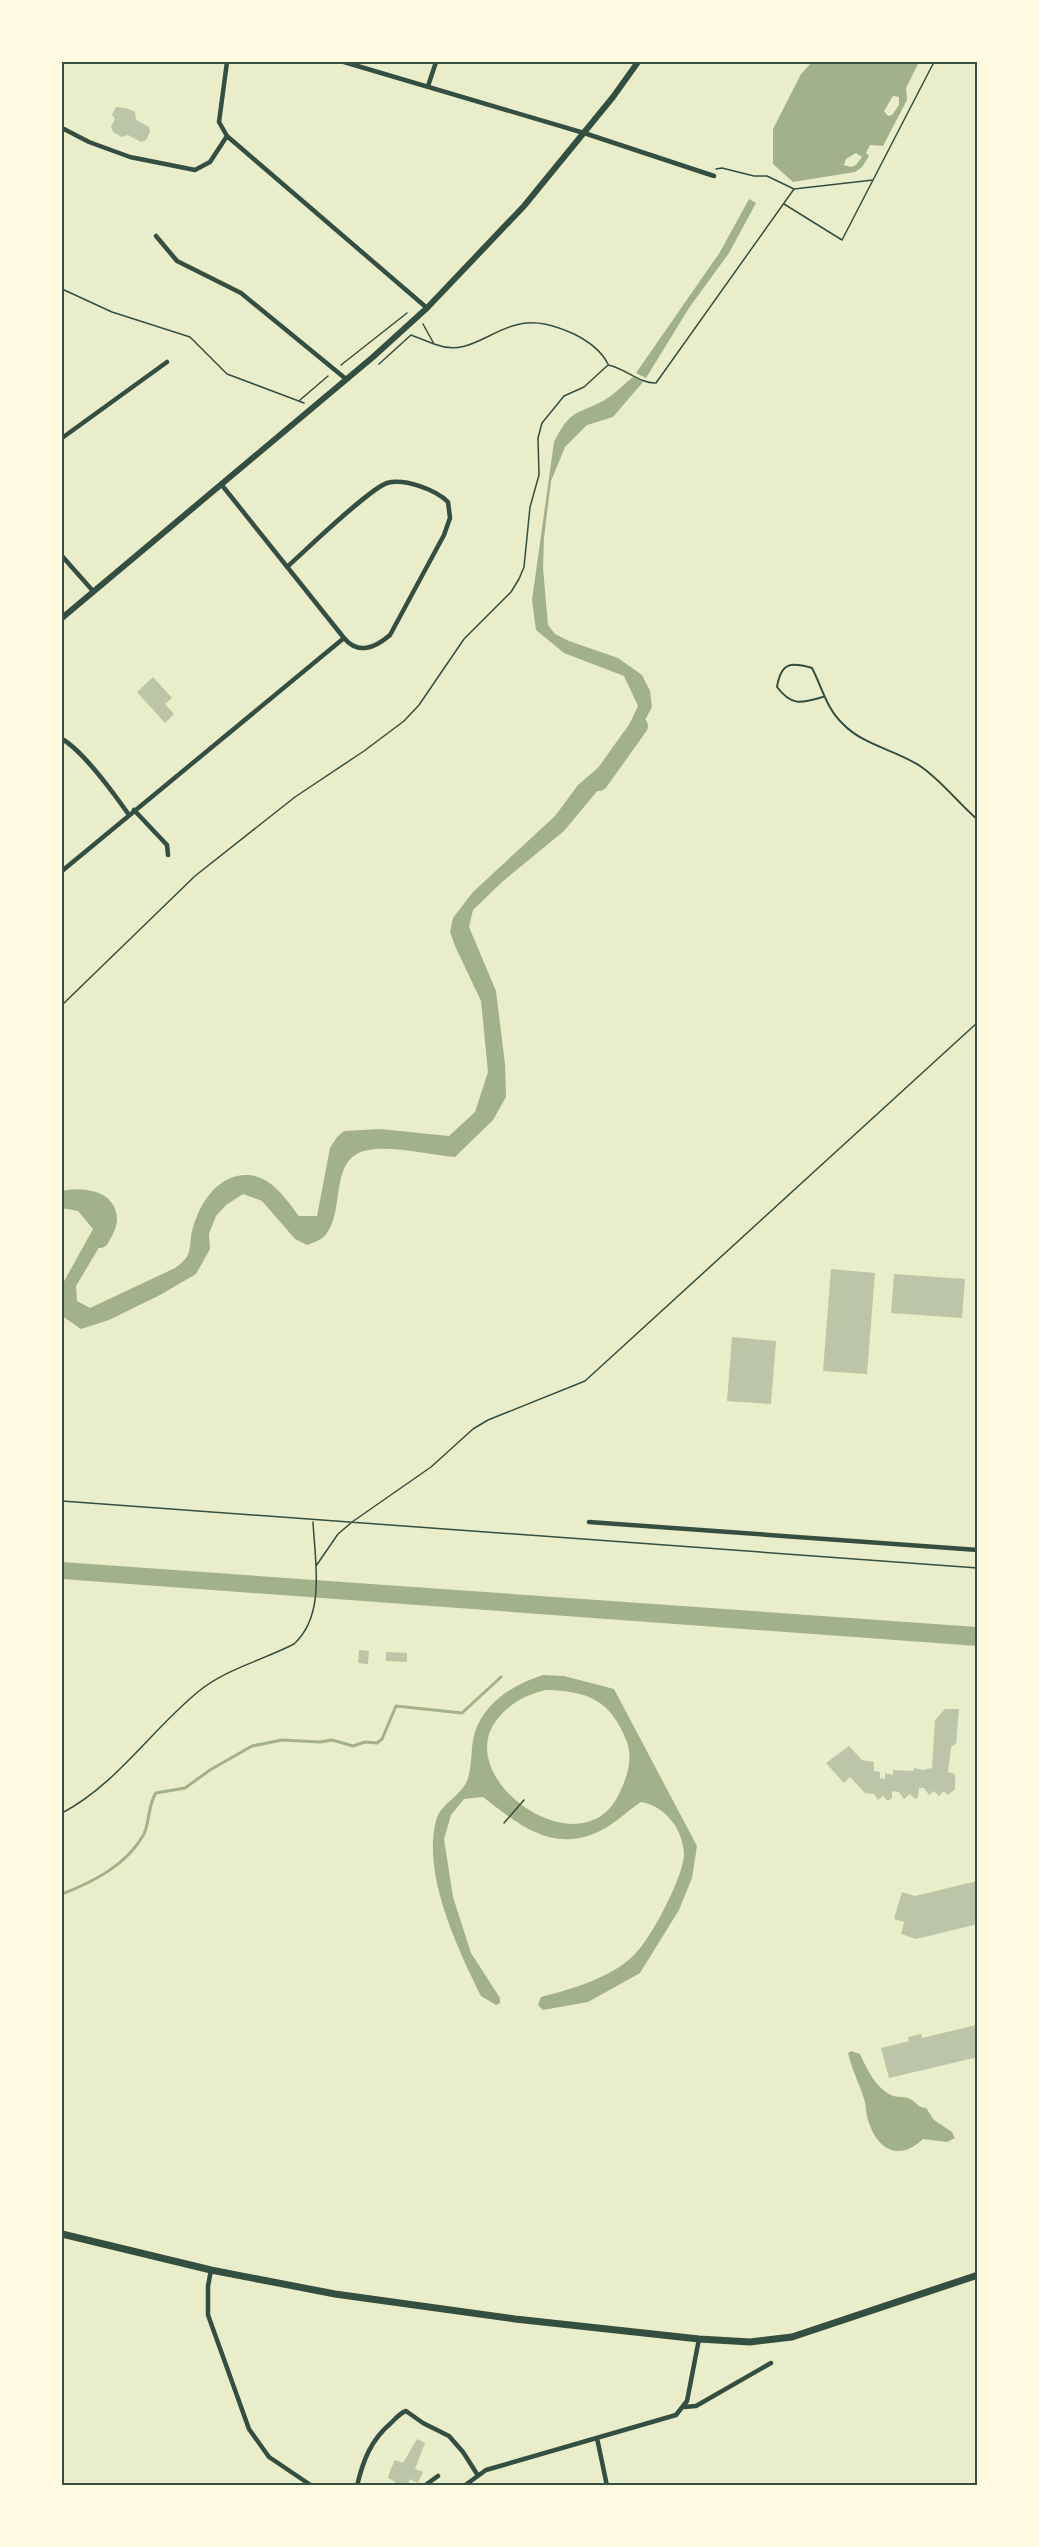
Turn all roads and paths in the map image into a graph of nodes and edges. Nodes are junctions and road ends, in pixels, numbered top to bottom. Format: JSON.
{"nodes":[{"id":1,"x":227,"y":62,"type":"edge"},
{"id":2,"x":344,"y":62,"type":"edge"},
{"id":3,"x":436,"y":62,"type":"edge"},
{"id":4,"x":638,"y":62,"type":"edge"},
{"id":5,"x":934,"y":62,"type":"edge"},
{"id":6,"x":428,"y":86,"type":"junction"},
{"id":7,"x":62,"y":128,"type":"edge"},
{"id":8,"x":584,"y":133,"type":"junction"},
{"id":9,"x":227,"y":136,"type":"junction"},
{"id":10,"x":714,"y":176,"type":"joint"},
{"id":11,"x":873,"y":180,"type":"junction"},
{"id":12,"x":794,"y":189,"type":"junction"},
{"id":13,"x":783,"y":204,"type":"junction"},
{"id":14,"x":156,"y":236,"type":"dead end"},
{"id":15,"x":62,"y":289,"type":"edge"},
{"id":16,"x":427,"y":308,"type":"junction"},
{"id":17,"x":417,"y":318,"type":"junction"},
{"id":18,"x":411,"y":335,"type":"dead end"},
{"id":19,"x":434,"y":344,"type":"junction"},
{"id":20,"x":166,"y":362,"type":"dead end"},
{"id":21,"x":608,"y":365,"type":"junction"},
{"id":22,"x":335,"y":370,"type":"junction"},
{"id":23,"x":346,"y":379,"type":"junction"},
{"id":24,"x":62,"y":438,"type":"edge"},
{"id":25,"x":221,"y":484,"type":"junction"},
{"id":26,"x":62,"y":556,"type":"edge"},
{"id":27,"x":287,"y":567,"type":"junction"},
{"id":28,"x":93,"y":591,"type":"junction"},
{"id":29,"x":62,"y":618,"type":"edge"},
{"id":30,"x":344,"y":638,"type":"junction"},
{"id":31,"x":823,"y":697,"type":"junction"},
{"id":32,"x":62,"y":739,"type":"edge"},
{"id":33,"x":135,"y":810,"type":"junction"},
{"id":34,"x":129,"y":815,"type":"junction"},
{"id":35,"x":978,"y":820,"type":"edge"},
{"id":36,"x":168,"y":855,"type":"dead end"},
{"id":37,"x":62,"y":871,"type":"edge"},
{"id":38,"x":62,"y":1005,"type":"edge"},
{"id":39,"x":978,"y":1023,"type":"edge"},
{"id":40,"x":62,"y":1501,"type":"edge"},
{"id":41,"x":313,"y":1521,"type":"junction"},
{"id":42,"x":352,"y":1522,"type":"junction"},
{"id":43,"x":589,"y":1522,"type":"dead end"},
{"id":44,"x":978,"y":1550,"type":"edge"},
{"id":45,"x":316,"y":1566,"type":"junction"},
{"id":46,"x":978,"y":1568,"type":"edge"},
{"id":47,"x":524,"y":1800,"type":"dead end"},
{"id":48,"x":62,"y":1813,"type":"edge"},
{"id":49,"x":504,"y":1823,"type":"dead end"},
{"id":50,"x":62,"y":2234,"type":"edge"},
{"id":51,"x":211,"y":2270,"type":"junction"},
{"id":52,"x":978,"y":2275,"type":"edge"},
{"id":53,"x":699,"y":2339,"type":"junction"},
{"id":54,"x":771,"y":2363,"type":"dead end"},
{"id":55,"x":684,"y":2407,"type":"junction"},
{"id":56,"x":597,"y":2438,"type":"junction"},
{"id":57,"x":477,"y":2474,"type":"junction"},
{"id":58,"x":438,"y":2476,"type":"dead end"},
{"id":59,"x":312,"y":2486,"type":"edge"},
{"id":60,"x":357,"y":2486,"type":"edge"},
{"id":61,"x":424,"y":2486,"type":"edge"},
{"id":62,"x":464,"y":2486,"type":"edge"},
{"id":63,"x":607,"y":2486,"type":"edge"}],
"edges":[{"from":1,"to":9,"type":"street"},
{"from":2,"to":6,"type":"street"},
{"from":3,"to":6,"type":"street"},
{"from":4,"to":8,"type":"street"},
{"from":5,"to":11,"type":"path"},
{"from":6,"to":8,"type":"street"},
{"from":7,"to":9,"type":"street"},
{"from":8,"to":10,"type":"street"},
{"from":8,"to":16,"type":"street"},
{"from":9,"to":16,"type":"street"},
{"from":10,"to":12,"type":"path"},
{"from":11,"to":12,"type":"path"},
{"from":11,"to":13,"type":"path"},
{"from":12,"to":13,"type":"path"},
{"from":13,"to":21,"type":"path"},
{"from":14,"to":22,"type":"street"},
{"from":15,"to":22,"type":"path"},
{"from":16,"to":17,"type":"street"},
{"from":17,"to":19,"type":"path"},
{"from":17,"to":22,"type":"path"},
{"from":17,"to":23,"type":"street"},
{"from":18,"to":19,"type":"path"},
{"from":19,"to":21,"type":"path"},
{"from":20,"to":24,"type":"street"},
{"from":21,"to":38,"type":"path"},
{"from":22,"to":23,"type":"street"},
{"from":23,"to":25,"type":"street"},
{"from":25,"to":27,"type":"street"},
{"from":25,"to":28,"type":"street"},
{"from":26,"to":28,"type":"street"},
{"from":27,"to":30,"type":"street"},
{"from":27,"to":30,"type":"street"},
{"from":28,"to":29,"type":"street"},
{"from":30,"to":33,"type":"street"},
{"from":31,"to":31,"type":"lane"},
{"from":31,"to":35,"type":"lane"},
{"from":32,"to":34,"type":"street"},
{"from":33,"to":34,"type":"street"},
{"from":33,"to":36,"type":"street"},
{"from":34,"to":37,"type":"street"},
{"from":39,"to":42,"type":"path"},
{"from":40,"to":41,"type":"path"},
{"from":41,"to":42,"type":"path"},
{"from":41,"to":45,"type":"path"},
{"from":42,"to":45,"type":"path"},
{"from":42,"to":46,"type":"path"},
{"from":43,"to":44,"type":"street"},
{"from":45,"to":48,"type":"path"},
{"from":47,"to":49,"type":"path"},
{"from":50,"to":51,"type":"main road"},
{"from":51,"to":53,"type":"main road"},
{"from":51,"to":59,"type":"street"},
{"from":52,"to":53,"type":"main road"},
{"from":53,"to":55,"type":"street"},
{"from":54,"to":55,"type":"street"},
{"from":55,"to":56,"type":"street"},
{"from":56,"to":57,"type":"street"},
{"from":56,"to":63,"type":"street"},
{"from":57,"to":60,"type":"street"},
{"from":57,"to":62,"type":"street"},
{"from":58,"to":61,"type":"street"}]}
